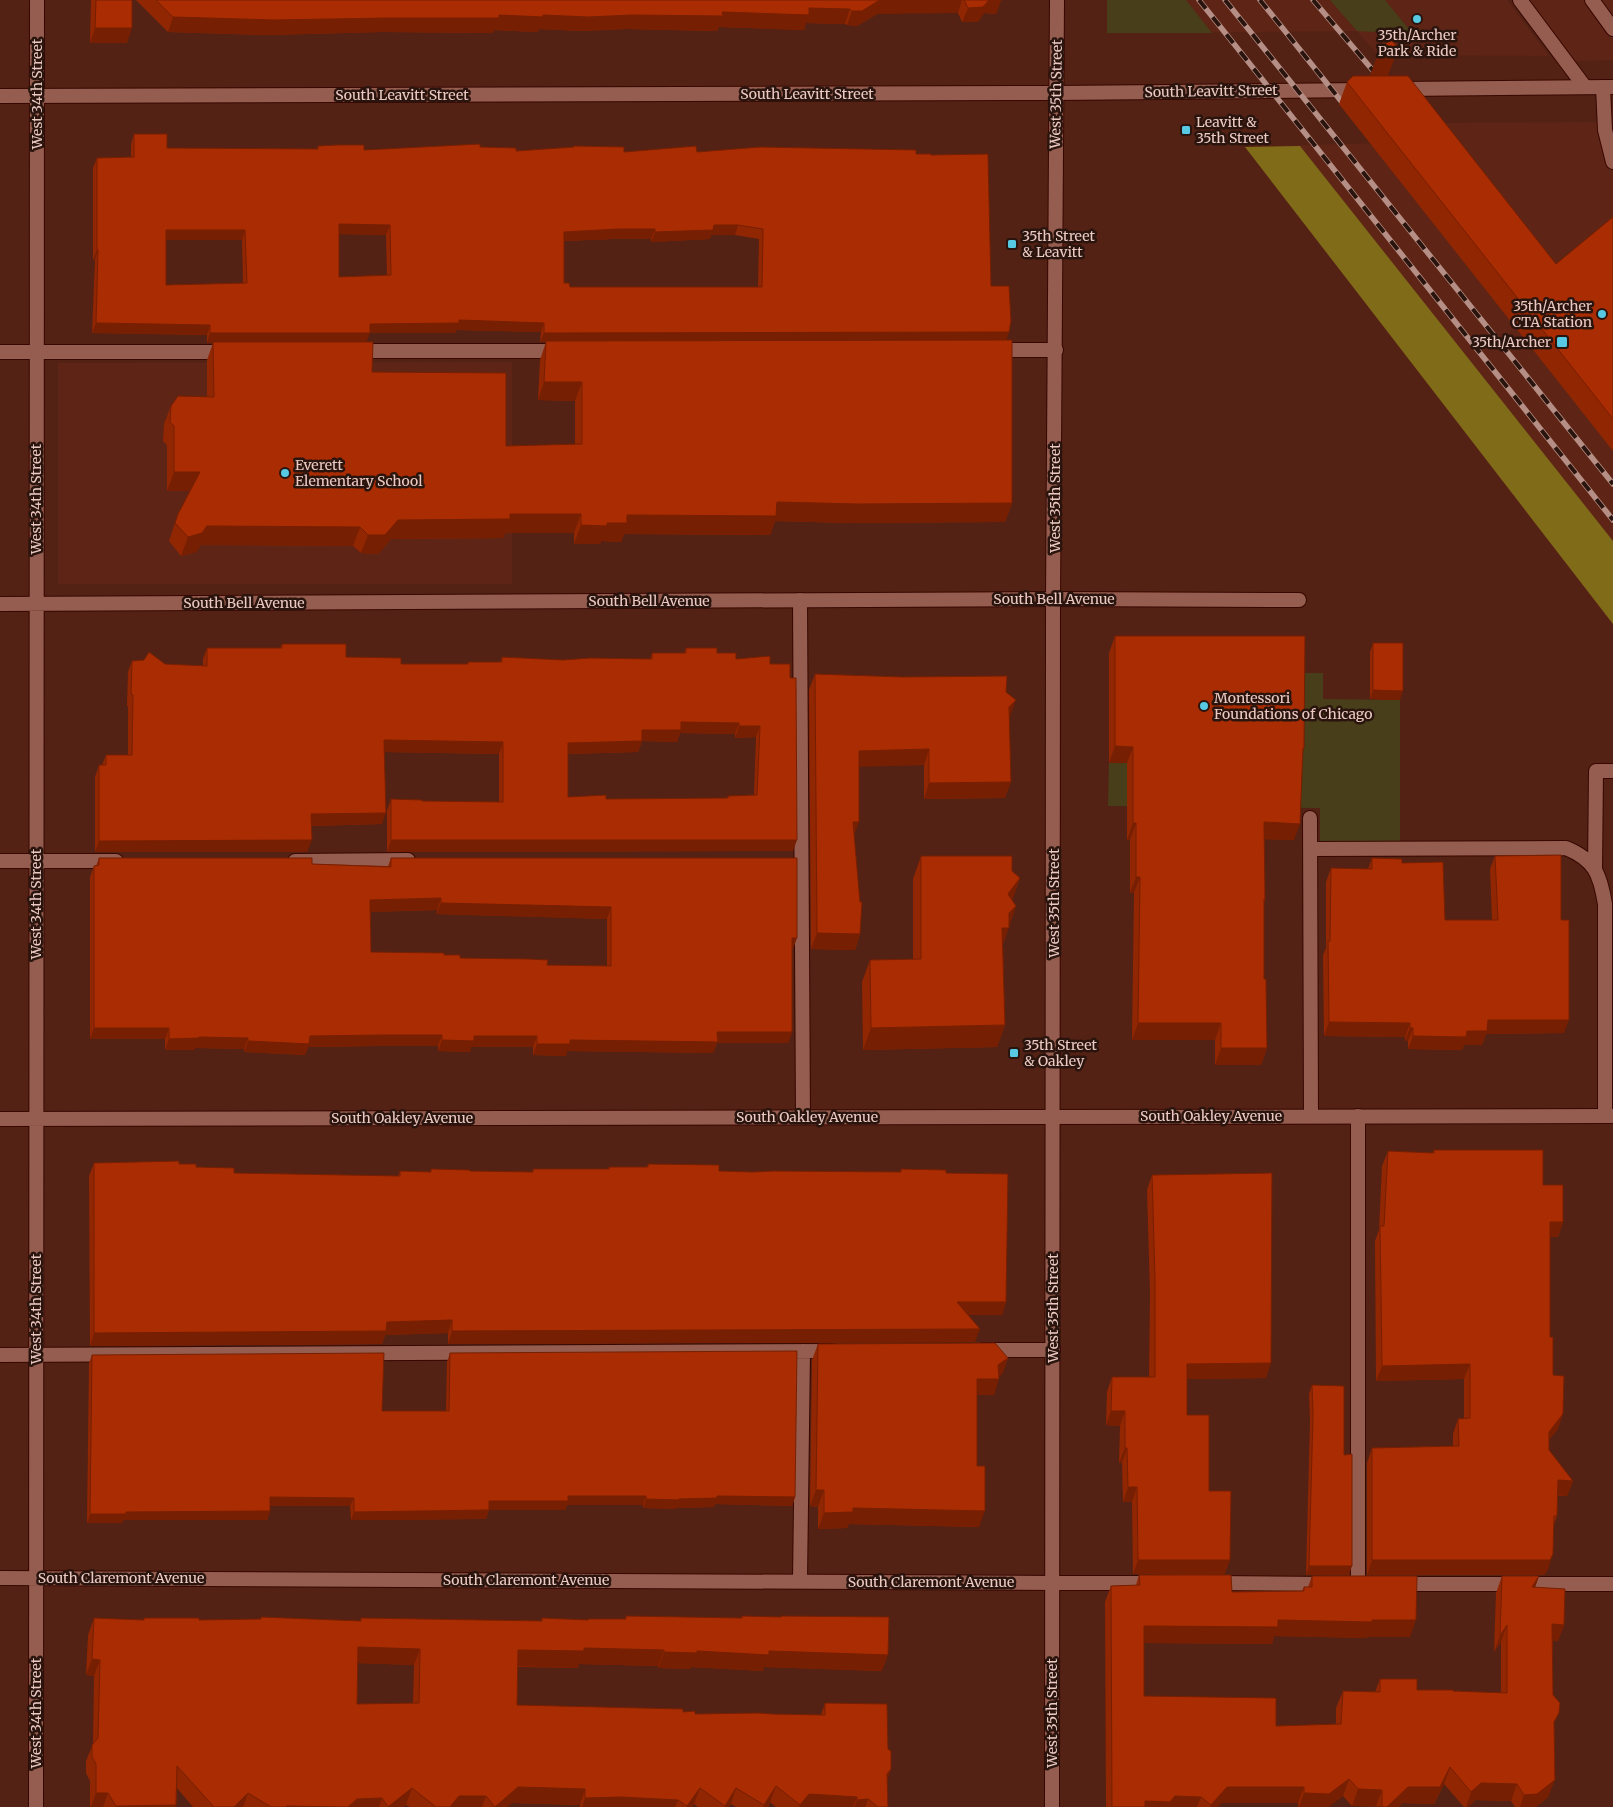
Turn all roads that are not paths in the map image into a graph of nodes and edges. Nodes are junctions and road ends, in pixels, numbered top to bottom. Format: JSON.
{"nodes":[{"id":1,"x":37,"y":0,"type":"edge"},
{"id":2,"x":1057,"y":0,"type":"edge"},
{"id":3,"x":1520,"y":0,"type":"edge"},
{"id":4,"x":1592,"y":0,"type":"edge"},
{"id":5,"x":1613,"y":28,"type":"edge"},
{"id":6,"x":1584,"y":87,"type":"junction"},
{"id":7,"x":1608,"y":87,"type":"edge"},
{"id":8,"x":1390,"y":89,"type":"edge"},
{"id":9,"x":1371,"y":90,"type":"edge"},
{"id":10,"x":1056,"y":93,"type":"junction"},
{"id":11,"x":0,"y":96,"type":"edge"},
{"id":12,"x":37,"y":96,"type":"junction"},
{"id":13,"x":1613,"y":162,"type":"edge"},
{"id":14,"x":980,"y":350,"type":"edge"},
{"id":15,"x":1056,"y":350,"type":"junction"},
{"id":16,"x":574,"y":351,"type":"edge"},
{"id":17,"x":0,"y":352,"type":"edge"},
{"id":18,"x":37,"y":352,"type":"junction"},
{"id":19,"x":237,"y":352,"type":"edge"},
{"id":20,"x":336,"y":352,"type":"edge"},
{"id":21,"x":1054,"y":598,"type":"junction"},
{"id":22,"x":800,"y":600,"type":"junction"},
{"id":23,"x":1298,"y":600,"type":"dead end"},
{"id":24,"x":0,"y":604,"type":"edge"},
{"id":25,"x":36,"y":604,"type":"junction"},
{"id":26,"x":1613,"y":771,"type":"edge"},
{"id":27,"x":1310,"y":818,"type":"dead end"},
{"id":28,"x":1310,"y":849,"type":"junction"},
{"id":29,"x":424,"y":860,"type":"edge"},
{"id":30,"x":0,"y":861,"type":"edge"},
{"id":31,"x":36,"y":861,"type":"junction"},
{"id":32,"x":126,"y":861,"type":"edge"},
{"id":33,"x":285,"y":861,"type":"edge"},
{"id":34,"x":1595,"y":869,"type":"junction"},
{"id":35,"x":1609,"y":964,"type":"edge"},
{"id":36,"x":1311,"y":1116,"type":"junction"},
{"id":37,"x":1358,"y":1116,"type":"junction"},
{"id":38,"x":1609,"y":1116,"type":"edge"},
{"id":39,"x":1054,"y":1117,"type":"junction"},
{"id":40,"x":803,"y":1118,"type":"junction"},
{"id":41,"x":0,"y":1119,"type":"edge"},
{"id":42,"x":36,"y":1119,"type":"junction"},
{"id":43,"x":968,"y":1350,"type":"edge"},
{"id":44,"x":1053,"y":1350,"type":"junction"},
{"id":45,"x":803,"y":1351,"type":"junction"},
{"id":46,"x":842,"y":1351,"type":"edge"},
{"id":47,"x":0,"y":1355,"type":"edge"},
{"id":48,"x":36,"y":1355,"type":"junction"},
{"id":49,"x":36,"y":1577,"type":"junction"},
{"id":50,"x":0,"y":1578,"type":"edge"},
{"id":51,"x":800,"y":1581,"type":"junction"},
{"id":52,"x":1053,"y":1582,"type":"junction"},
{"id":53,"x":1168,"y":1583,"type":"edge"},
{"id":54,"x":1198,"y":1583,"type":"edge"},
{"id":55,"x":1388,"y":1584,"type":"edge"},
{"id":56,"x":1613,"y":1584,"type":"edge"},
{"id":57,"x":36,"y":1807,"type":"edge"},
{"id":58,"x":1052,"y":1807,"type":"edge"}],
"edges":[{"from":1,"to":12,"type":"street","name":"West 34th Street"},
{"from":2,"to":10,"type":"street","name":"West 35th Street"},
{"from":3,"to":6,"type":"street"},
{"from":4,"to":5,"type":"street"},
{"from":6,"to":7,"type":"street"},
{"from":6,"to":8,"type":"street"},
{"from":7,"to":13,"type":"street"},
{"from":9,"to":10,"type":"street","name":"South Leavitt Street"},
{"from":10,"to":12,"type":"street","name":"South Leavitt Street"},
{"from":10,"to":15,"type":"street","name":"West 35th Street"},
{"from":11,"to":12,"type":"street","name":"South Leavitt Street"},
{"from":12,"to":18,"type":"street","name":"West 34th Street"},
{"from":14,"to":15,"type":"street"},
{"from":15,"to":21,"type":"street","name":"West 35th Street"},
{"from":16,"to":20,"type":"street"},
{"from":17,"to":18,"type":"street"},
{"from":18,"to":19,"type":"street"},
{"from":18,"to":25,"type":"street","name":"West 34th Street"},
{"from":21,"to":22,"type":"street","name":"South Bell Avenue"},
{"from":21,"to":23,"type":"street","name":"South Bell Avenue"},
{"from":21,"to":39,"type":"street","name":"West 35th Street"},
{"from":22,"to":25,"type":"street","name":"South Bell Avenue"},
{"from":22,"to":40,"type":"street"},
{"from":24,"to":25,"type":"street","name":"South Bell Avenue"},
{"from":25,"to":31,"type":"street","name":"West 34th Street"},
{"from":26,"to":34,"type":"street"},
{"from":27,"to":28,"type":"street"},
{"from":28,"to":34,"type":"street"},
{"from":28,"to":36,"type":"street"},
{"from":29,"to":33,"type":"street"},
{"from":30,"to":31,"type":"street"},
{"from":31,"to":32,"type":"street"},
{"from":31,"to":42,"type":"street","name":"West 34th Street"},
{"from":34,"to":35,"type":"street"},
{"from":35,"to":38,"type":"street"},
{"from":36,"to":37,"type":"street","name":"South Oakley Avenue"},
{"from":36,"to":39,"type":"street","name":"South Oakley Avenue"},
{"from":37,"to":38,"type":"street","name":"South Oakley Avenue"},
{"from":37,"to":54,"type":"street"},
{"from":39,"to":40,"type":"street","name":"South Oakley Avenue"},
{"from":39,"to":44,"type":"street","name":"West 35th Street"},
{"from":40,"to":42,"type":"street","name":"South Oakley Avenue"},
{"from":41,"to":42,"type":"street","name":"South Oakley Avenue"},
{"from":42,"to":48,"type":"street","name":"West 34th Street"},
{"from":43,"to":44,"type":"street"},
{"from":44,"to":52,"type":"street","name":"West 35th Street"},
{"from":45,"to":46,"type":"street"},
{"from":45,"to":48,"type":"street"},
{"from":45,"to":51,"type":"street"},
{"from":47,"to":48,"type":"street"},
{"from":48,"to":49,"type":"street","name":"West 34th Street"},
{"from":49,"to":50,"type":"street","name":"South Claremont Avenue"},
{"from":49,"to":51,"type":"street","name":"South Claremont Avenue"},
{"from":49,"to":57,"type":"street","name":"West 34th Street"},
{"from":51,"to":52,"type":"street","name":"South Claremont Avenue"},
{"from":52,"to":53,"type":"street","name":"South Claremont Avenue"},
{"from":52,"to":58,"type":"street","name":"West 35th Street"},
{"from":55,"to":56,"type":"street"}]}
